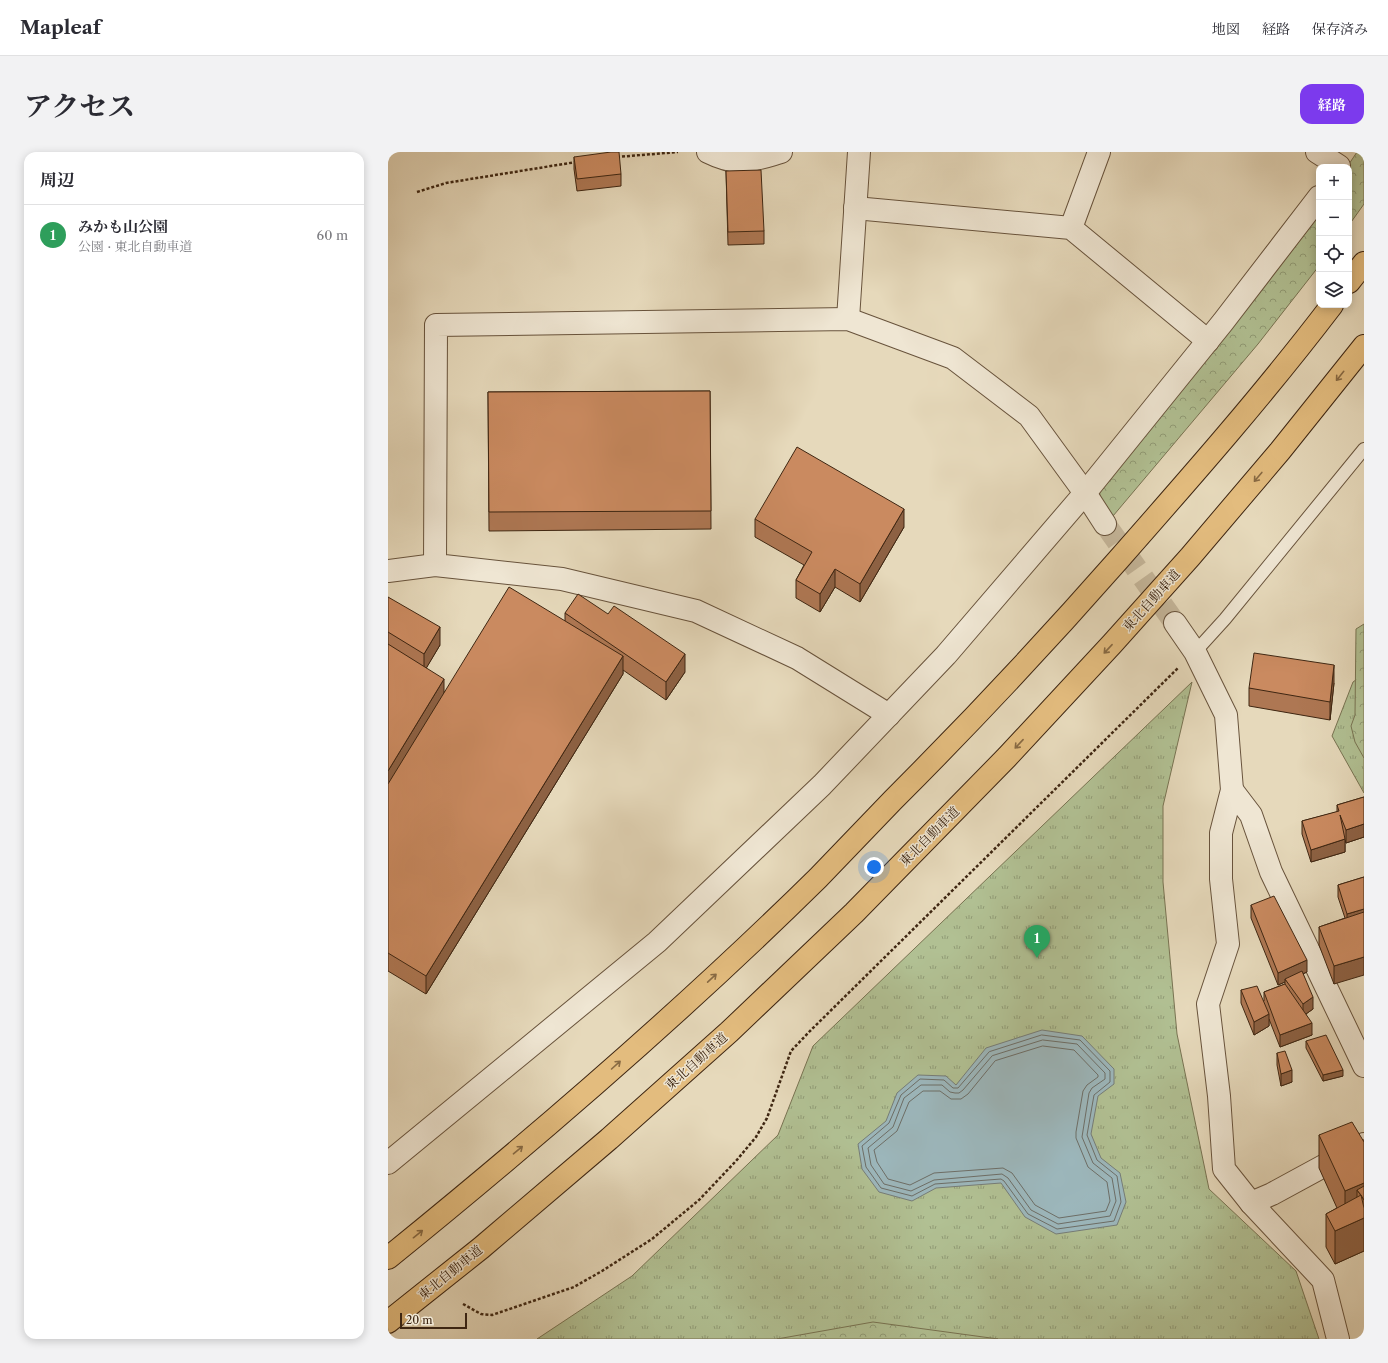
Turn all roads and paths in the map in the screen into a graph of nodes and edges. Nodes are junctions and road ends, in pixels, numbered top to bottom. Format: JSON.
{"nodes":[{"id":1,"x":678,"y":152,"type":"edge"},
{"id":2,"x":708,"y":152,"type":"edge"},
{"id":3,"x":780,"y":152,"type":"edge"},
{"id":4,"x":859,"y":152,"type":"edge"},
{"id":5,"x":1099,"y":152,"type":"edge"},
{"id":6,"x":1318,"y":152,"type":"edge"},
{"id":7,"x":616,"y":158,"type":"edge"},
{"id":8,"x":578,"y":162,"type":"edge"},
{"id":9,"x":1342,"y":162,"type":"edge"},
{"id":10,"x":417,"y":192,"type":"dead end"},
{"id":11,"x":1317,"y":200,"type":"edge"},
{"id":12,"x":855,"y":208,"type":"junction"},
{"id":13,"x":1071,"y":228,"type":"junction"},
{"id":14,"x":1364,"y":263,"type":"edge"},
{"id":15,"x":1352,"y":278,"type":"edge"},
{"id":16,"x":1330,"y":308,"type":"edge"},
{"id":17,"x":848,"y":319,"type":"junction"},
{"id":18,"x":1208,"y":341,"type":"junction"},
{"id":19,"x":1364,"y":346,"type":"edge"},
{"id":20,"x":1364,"y":449,"type":"edge"},
{"id":21,"x":1085,"y":493,"type":"junction"},
{"id":22,"x":1105,"y":524,"type":"tunnel mouth"},
{"id":23,"x":435,"y":566,"type":"junction"},
{"id":24,"x":388,"y":571,"type":"edge"},
{"id":25,"x":1175,"y":623,"type":"tunnel mouth"},
{"id":26,"x":1195,"y":652,"type":"junction"},
{"id":27,"x":889,"y":715,"type":"junction"},
{"id":28,"x":1232,"y":790,"type":"junction"},
{"id":29,"x":1364,"y":1066,"type":"edge"},
{"id":30,"x":1364,"y":1144,"type":"edge"},
{"id":31,"x":388,"y":1163,"type":"edge"},
{"id":32,"x":1251,"y":1202,"type":"junction"},
{"id":33,"x":388,"y":1258,"type":"edge"},
{"id":34,"x":463,"y":1304,"type":"dead end"},
{"id":35,"x":388,"y":1322,"type":"edge"},
{"id":36,"x":1338,"y":1339,"type":"edge"}],
"edges":[{"from":1,"to":7,"type":"path"},
{"from":2,"to":3,"type":"street"},
{"from":4,"to":12,"type":"street"},
{"from":5,"to":13,"type":"street"},
{"from":6,"to":9,"type":"street"},
{"from":8,"to":10,"type":"path"},
{"from":11,"to":18,"type":"street"},
{"from":12,"to":13,"type":"street"},
{"from":12,"to":17,"type":"street"},
{"from":13,"to":18,"type":"street"},
{"from":14,"to":15,"type":"highway"},
{"from":33,"to":16,"type":"highway","one_way":true},
{"from":17,"to":21,"type":"street"},
{"from":17,"to":23,"type":"street"},
{"from":18,"to":21,"type":"street"},
{"from":19,"to":35,"type":"highway","name":"東北自動車道","one_way":true},
{"from":20,"to":26,"type":"lane"},
{"from":21,"to":22,"type":"street"},
{"from":21,"to":27,"type":"street"},
{"from":23,"to":24,"type":"street"},
{"from":23,"to":27,"type":"street"},
{"from":25,"to":26,"type":"street"},
{"from":26,"to":28,"type":"street"},
{"from":26,"to":34,"type":"path"},
{"from":27,"to":31,"type":"street"},
{"from":28,"to":29,"type":"street"},
{"from":28,"to":32,"type":"street"},
{"from":30,"to":32,"type":"street"},
{"from":32,"to":36,"type":"street"}]}
